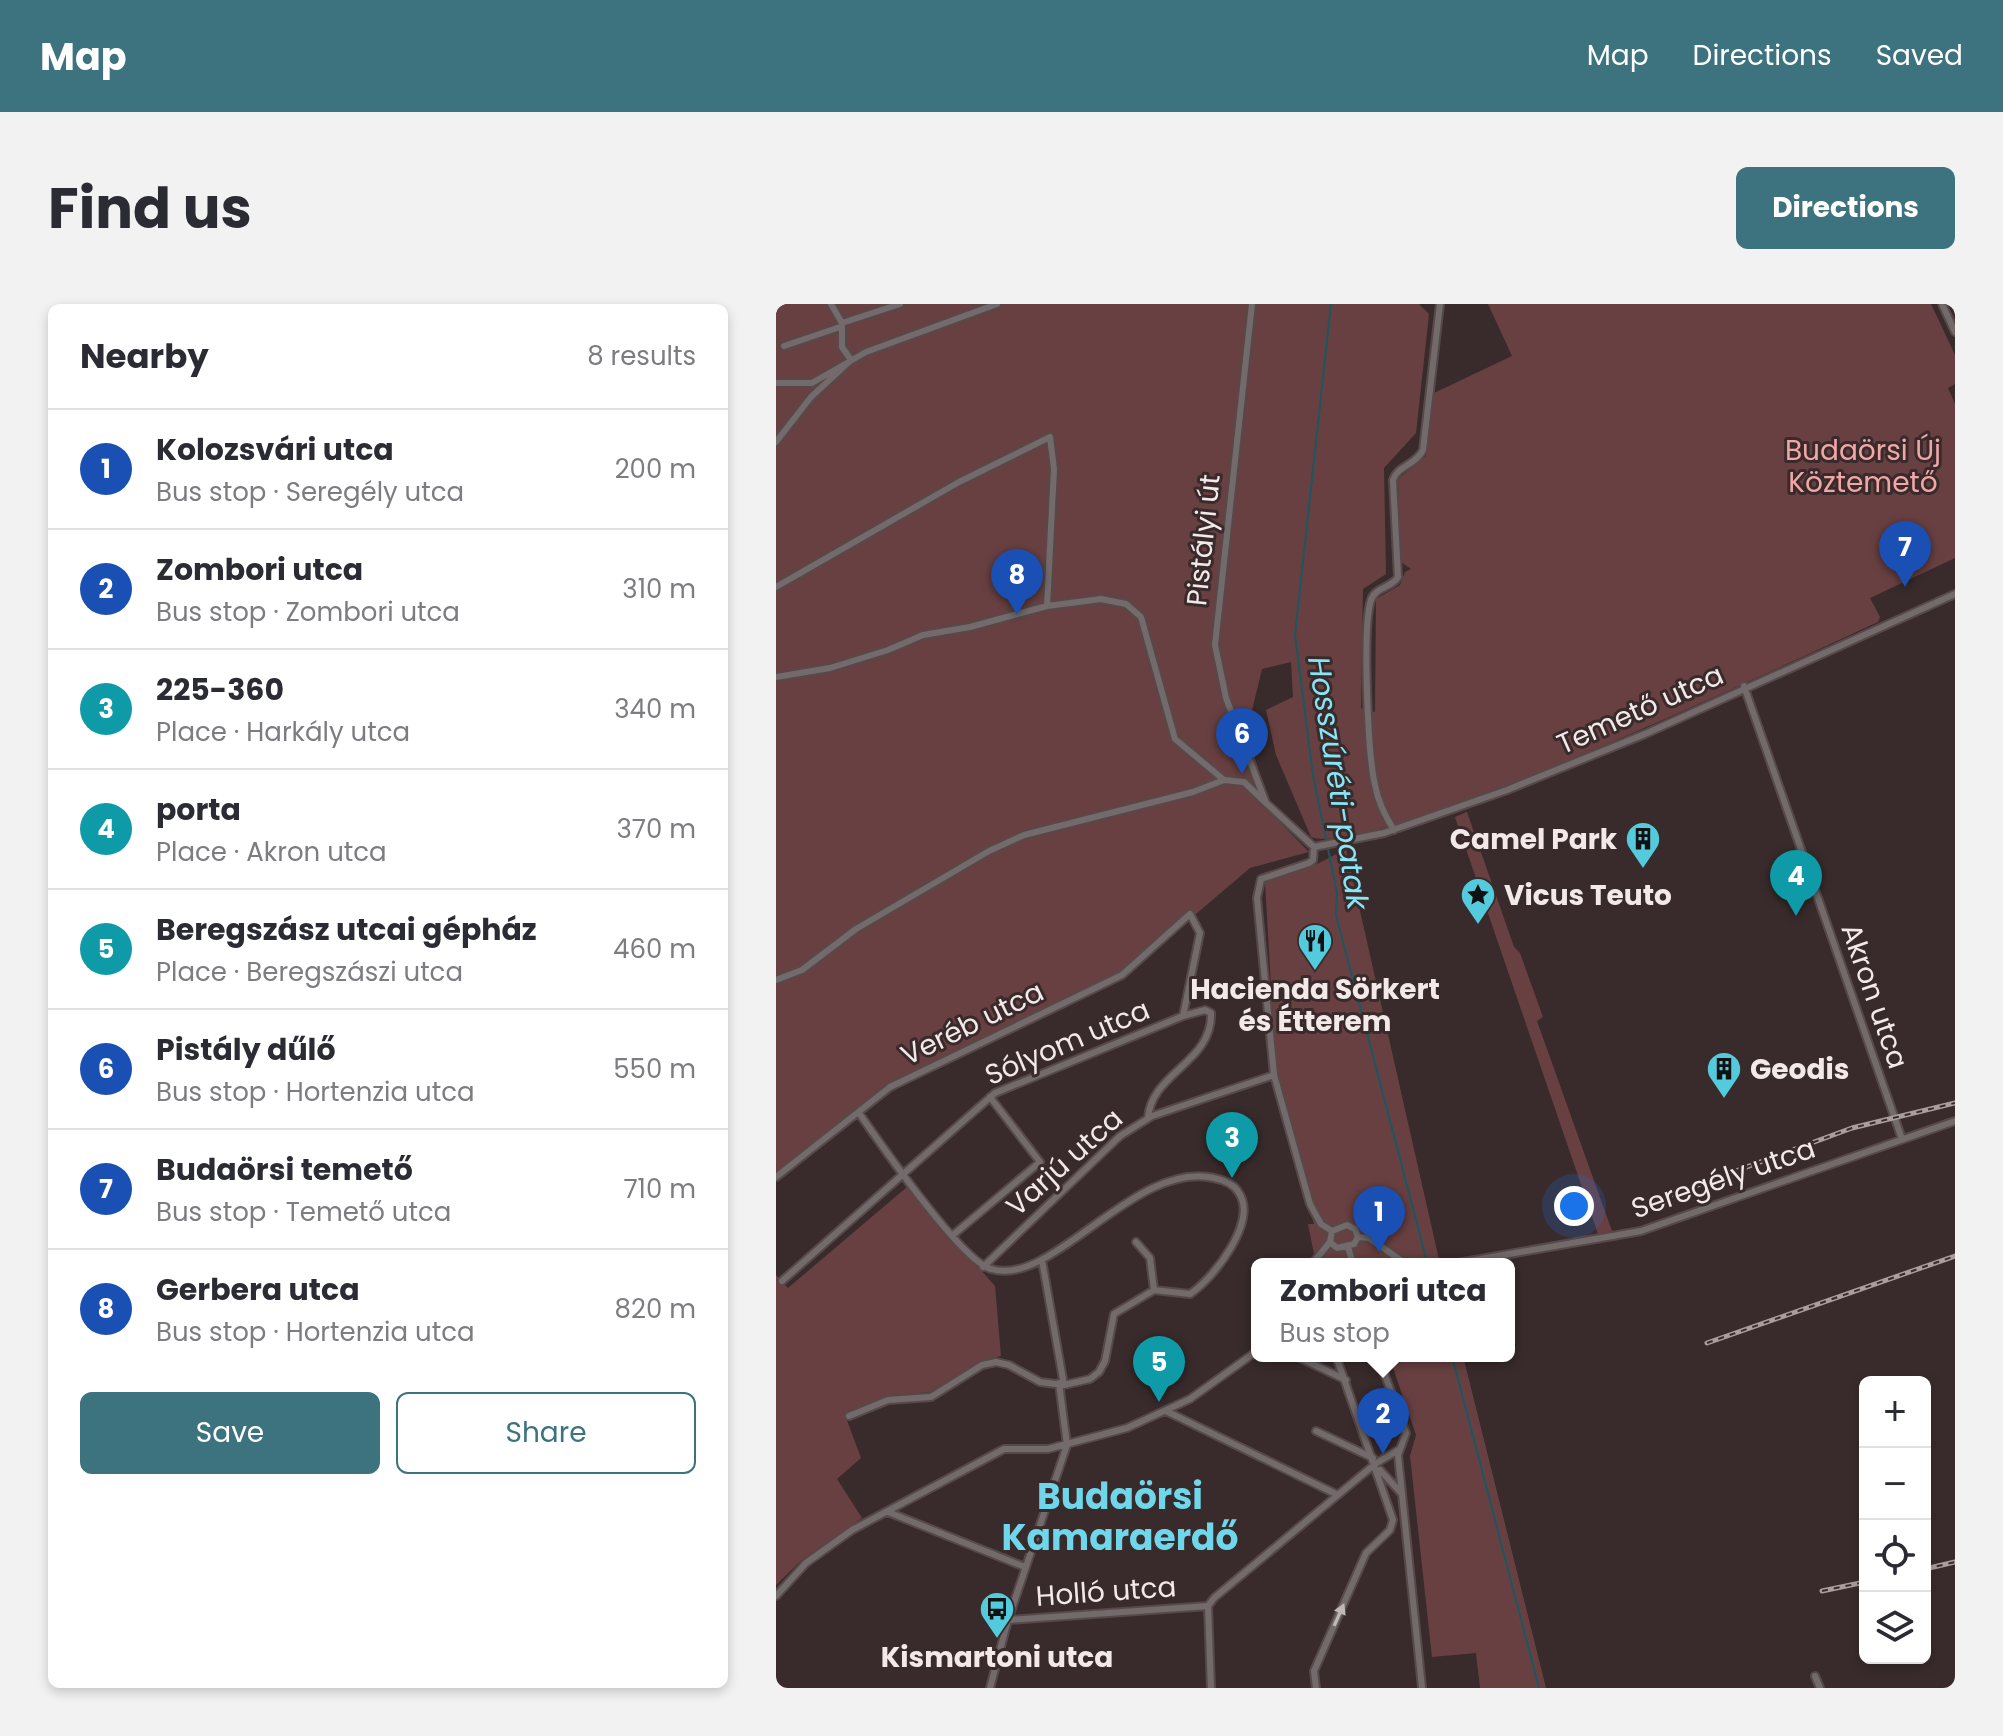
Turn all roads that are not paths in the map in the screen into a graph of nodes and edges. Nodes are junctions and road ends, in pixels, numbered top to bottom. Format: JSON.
{"nodes":[{"id":1,"x":831,"y":304,"type":"edge"},
{"id":2,"x":900,"y":304,"type":"edge"},
{"id":3,"x":997,"y":304,"type":"edge"},
{"id":4,"x":1252,"y":304,"type":"edge"},
{"id":5,"x":1440,"y":304,"type":"edge"},
{"id":6,"x":1942,"y":304,"type":"edge"},
{"id":7,"x":841,"y":325,"type":"junction"},
{"id":8,"x":1955,"y":332,"type":"edge"},
{"id":9,"x":784,"y":346,"type":"dead end"},
{"id":10,"x":851,"y":360,"type":"junction"},
{"id":11,"x":776,"y":383,"type":"edge"},
{"id":12,"x":776,"y":442,"type":"edge"},
{"id":13,"x":776,"y":587,"type":"edge"},
{"id":14,"x":1955,"y":594,"type":"edge"},
{"id":15,"x":1047,"y":606,"type":"junction"},
{"id":16,"x":776,"y":677,"type":"edge"},
{"id":17,"x":1744,"y":686,"type":"junction"},
{"id":18,"x":1257,"y":774,"type":"junction"},
{"id":19,"x":1224,"y":780,"type":"junction"},
{"id":20,"x":1244,"y":782,"type":"junction"},
{"id":21,"x":1266,"y":803,"type":"junction"},
{"id":22,"x":1394,"y":830,"type":"junction"},
{"id":23,"x":1314,"y":847,"type":"junction"},
{"id":24,"x":776,"y":980,"type":"edge"},
{"id":25,"x":1183,"y":1016,"type":"junction"},
{"id":26,"x":1274,"y":1075,"type":"junction"},
{"id":27,"x":990,"y":1097,"type":"junction"},
{"id":28,"x":859,"y":1113,"type":"junction"},
{"id":29,"x":1148,"y":1118,"type":"junction"},
{"id":30,"x":1955,"y":1121,"type":"edge"},
{"id":31,"x":1902,"y":1139,"type":"junction"},
{"id":32,"x":904,"y":1173,"type":"junction"},
{"id":33,"x":776,"y":1177,"type":"edge"},
{"id":34,"x":1332,"y":1231,"type":"junction"},
{"id":35,"x":953,"y":1235,"type":"junction"},
{"id":36,"x":1358,"y":1237,"type":"junction"},
{"id":37,"x":1136,"y":1242,"type":"dead end"},
{"id":38,"x":1330,"y":1242,"type":"junction"},
{"id":39,"x":1348,"y":1247,"type":"junction"},
{"id":40,"x":1337,"y":1248,"type":"junction"},
{"id":41,"x":1316,"y":1258,"type":"edge"},
{"id":42,"x":1320,"y":1258,"type":"edge"},
{"id":43,"x":1351,"y":1258,"type":"edge"},
{"id":44,"x":1397,"y":1258,"type":"edge"},
{"id":45,"x":1486,"y":1258,"type":"edge"},
{"id":46,"x":1042,"y":1260,"type":"junction"},
{"id":47,"x":983,"y":1267,"type":"junction"},
{"id":48,"x":782,"y":1281,"type":"dead end"},
{"id":49,"x":1154,"y":1290,"type":"junction"},
{"id":50,"x":1251,"y":1356,"type":"edge"},
{"id":51,"x":1308,"y":1362,"type":"edge"},
{"id":52,"x":1338,"y":1362,"type":"edge"},
{"id":53,"x":1380,"y":1362,"type":"edge"},
{"id":54,"x":1346,"y":1380,"type":"junction"},
{"id":55,"x":1062,"y":1384,"type":"junction"},
{"id":56,"x":1166,"y":1411,"type":"junction"},
{"id":57,"x":849,"y":1416,"type":"dead end"},
{"id":58,"x":1316,"y":1431,"type":"dead end"},
{"id":59,"x":1067,"y":1445,"type":"junction"},
{"id":60,"x":1400,"y":1449,"type":"junction"},
{"id":61,"x":1374,"y":1461,"type":"junction"},
{"id":62,"x":1402,"y":1494,"type":"junction"},
{"id":63,"x":1338,"y":1495,"type":"junction"},
{"id":64,"x":887,"y":1512,"type":"junction"},
{"id":65,"x":1025,"y":1567,"type":"junction"},
{"id":66,"x":776,"y":1596,"type":"edge"},
{"id":67,"x":1208,"y":1606,"type":"junction"},
{"id":68,"x":1008,"y":1620,"type":"junction"},
{"id":69,"x":1815,"y":1676,"type":"dead end"},
{"id":70,"x":990,"y":1688,"type":"edge"},
{"id":71,"x":1211,"y":1688,"type":"edge"},
{"id":72,"x":1316,"y":1688,"type":"edge"},
{"id":73,"x":1422,"y":1688,"type":"edge"},
{"id":74,"x":1820,"y":1688,"type":"edge"}],
"edges":[{"from":1,"to":7,"type":"street"},
{"from":2,"to":7,"type":"street"},
{"from":3,"to":10,"type":"street"},
{"from":4,"to":18,"type":"street","name":"Pistályi út"},
{"from":5,"to":22,"type":"street"},
{"from":6,"to":8,"type":"street"},
{"from":7,"to":9,"type":"street"},
{"from":7,"to":10,"type":"street"},
{"from":10,"to":11,"type":"street"},
{"from":10,"to":12,"type":"street"},
{"from":13,"to":15,"type":"street"},
{"from":14,"to":17,"type":"street","name":"Temető utca"},
{"from":15,"to":16,"type":"street"},
{"from":15,"to":19,"type":"street"},
{"from":17,"to":22,"type":"street","name":"Temető utca"},
{"from":17,"to":31,"type":"street","name":"Akron utca"},
{"from":18,"to":20,"type":"street"},
{"from":18,"to":21,"type":"street","name":"Pistályi út"},
{"from":19,"to":20,"type":"street"},
{"from":19,"to":24,"type":"street"},
{"from":20,"to":21,"type":"street"},
{"from":21,"to":23,"type":"street"},
{"from":22,"to":23,"type":"street","name":"Temető utca"},
{"from":23,"to":26,"type":"street","name":"Temető utca"},
{"from":25,"to":27,"type":"street","name":"Sólyom utca"},
{"from":25,"to":28,"type":"street","name":"Veréb utca"},
{"from":25,"to":29,"type":"street","name":"Sólyom utca"},
{"from":26,"to":29,"type":"street","name":"Varjú utca"},
{"from":26,"to":34,"type":"street"},
{"from":27,"to":32,"type":"street","name":"Sólyom utca"},
{"from":27,"to":35,"type":"street"},
{"from":28,"to":32,"type":"street"},
{"from":28,"to":33,"type":"street","name":"Veréb utca"},
{"from":29,"to":47,"type":"street","name":"Varjú utca"},
{"from":30,"to":31,"type":"street","name":"Seregély utca"},
{"from":31,"to":45,"type":"street","name":"Seregély utca"},
{"from":32,"to":35,"type":"street"},
{"from":32,"to":48,"type":"street","name":"Sólyom utca"},
{"from":34,"to":36,"type":"street"},
{"from":34,"to":38,"type":"street"},
{"from":35,"to":47,"type":"street"},
{"from":36,"to":39,"type":"street"},
{"from":36,"to":44,"type":"street"},
{"from":37,"to":49,"type":"street"},
{"from":38,"to":40,"type":"street"},
{"from":38,"to":41,"type":"street"},
{"from":39,"to":40,"type":"street"},
{"from":39,"to":43,"type":"street"},
{"from":40,"to":42,"type":"street"},
{"from":46,"to":47,"type":"street"},
{"from":46,"to":49,"type":"street"},
{"from":46,"to":55,"type":"street"},
{"from":49,"to":55,"type":"street"},
{"from":50,"to":56,"type":"street"},
{"from":51,"to":54,"type":"street"},
{"from":52,"to":54,"type":"street"},
{"from":53,"to":60,"type":"street"},
{"from":54,"to":61,"type":"street"},
{"from":55,"to":57,"type":"street"},
{"from":55,"to":59,"type":"street"},
{"from":56,"to":59,"type":"street"},
{"from":56,"to":63,"type":"street"},
{"from":58,"to":61,"type":"street"},
{"from":59,"to":64,"type":"street"},
{"from":59,"to":65,"type":"street"},
{"from":60,"to":61,"type":"street"},
{"from":60,"to":62,"type":"street"},
{"from":61,"to":62,"type":"street"},
{"from":61,"to":63,"type":"street"},
{"from":72,"to":61,"type":"street","one_way":true},
{"from":62,"to":73,"type":"street"},
{"from":63,"to":67,"type":"street"},
{"from":64,"to":65,"type":"street"},
{"from":64,"to":66,"type":"street"},
{"from":65,"to":68,"type":"street"},
{"from":67,"to":68,"type":"street","name":"Holló utca"},
{"from":67,"to":71,"type":"street"},
{"from":68,"to":70,"type":"street"},
{"from":69,"to":74,"type":"street"}]}
